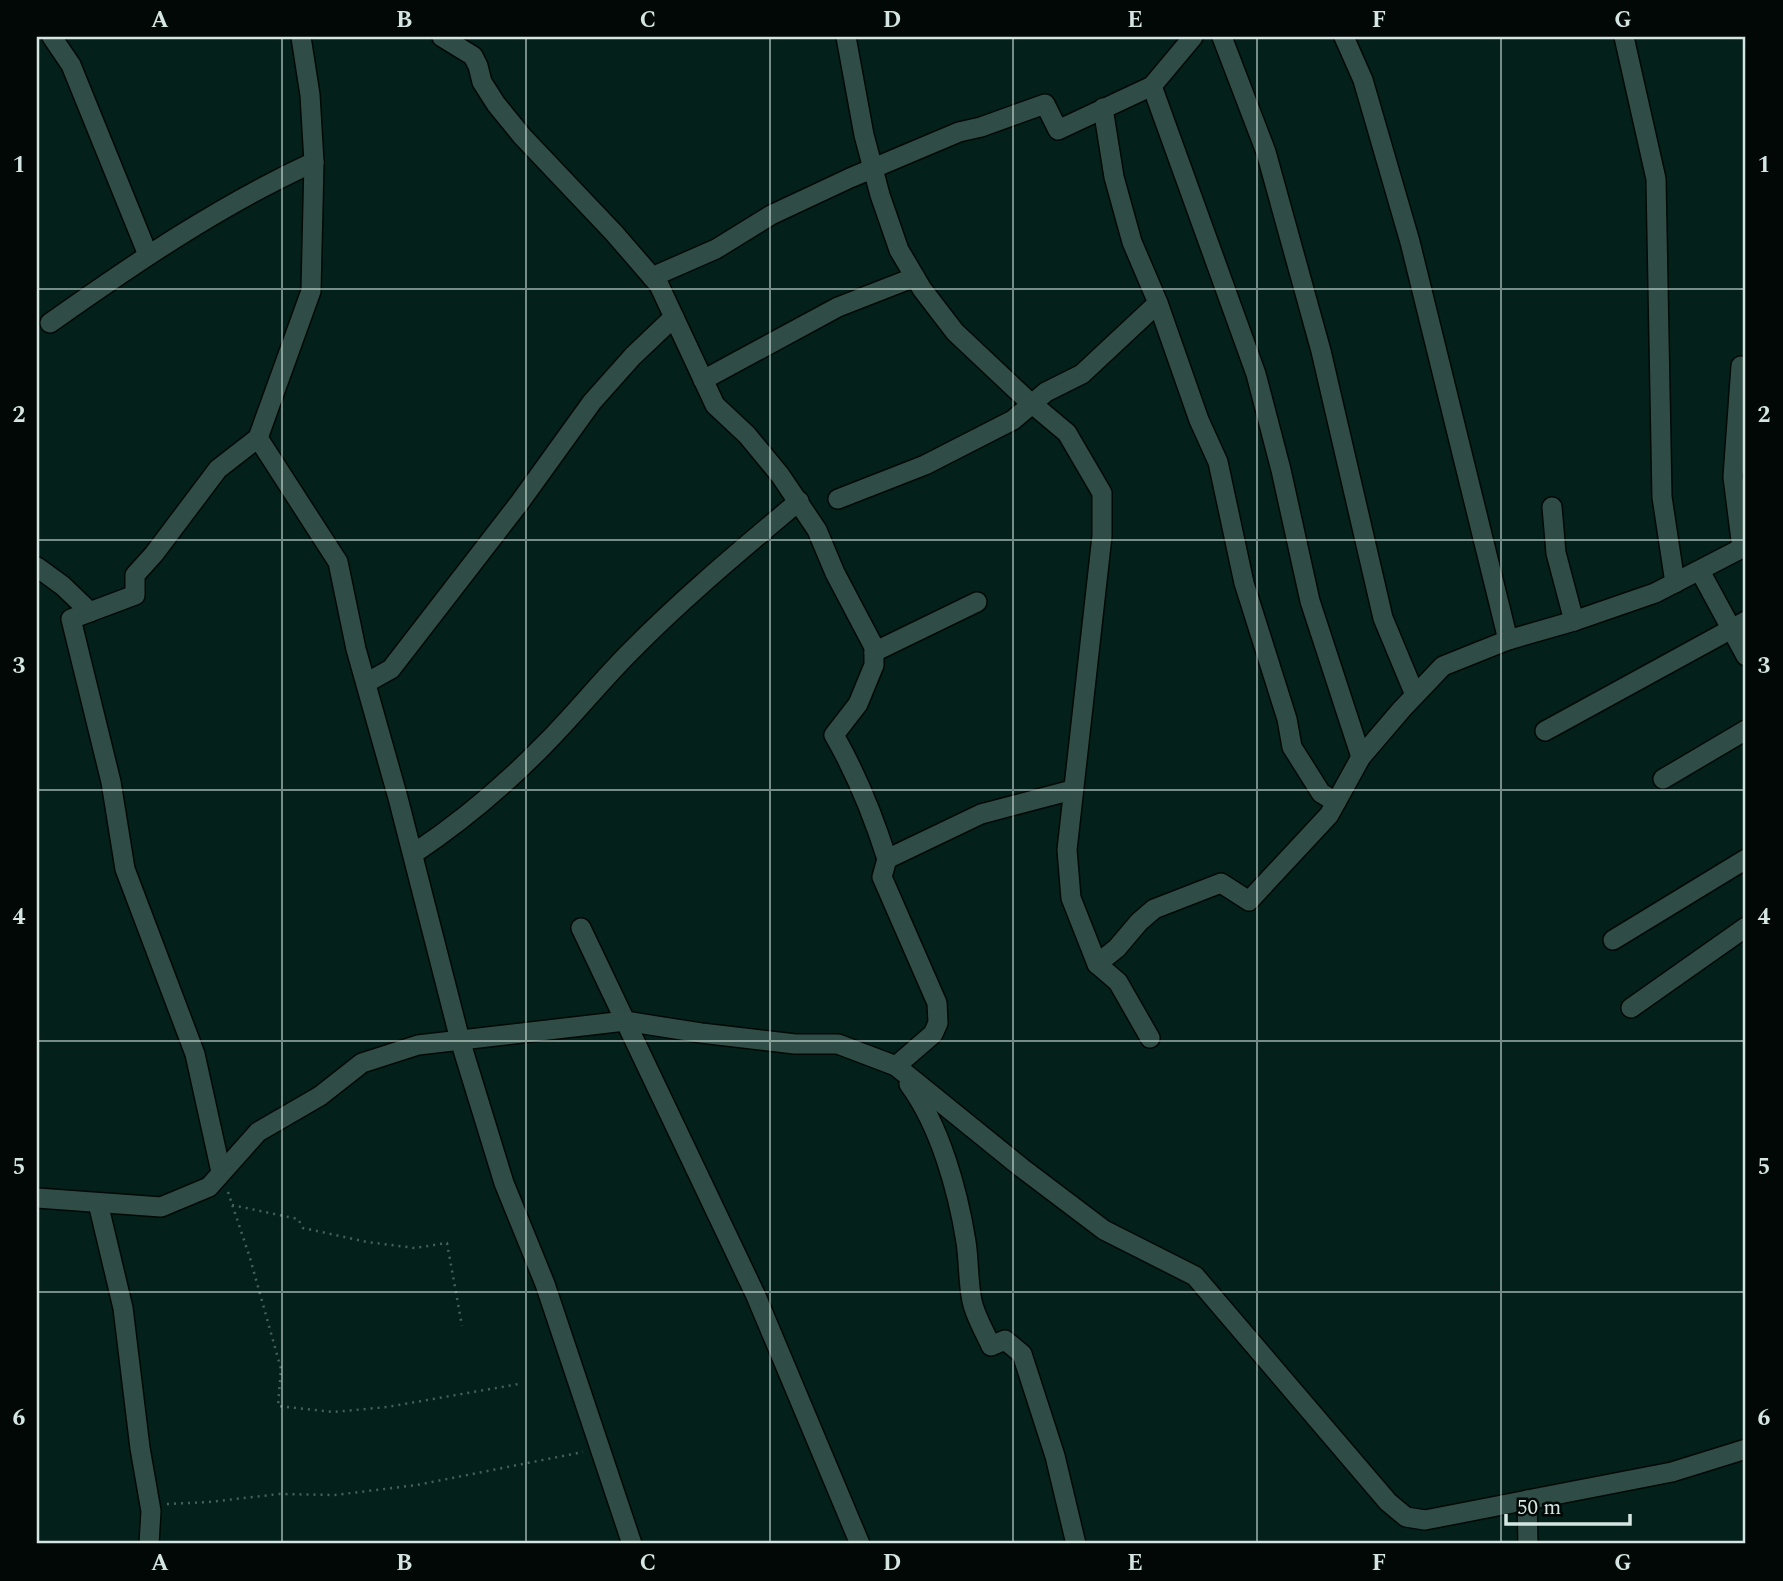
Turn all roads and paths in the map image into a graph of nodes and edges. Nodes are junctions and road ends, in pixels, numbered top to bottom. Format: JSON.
{"nodes":[{"id":1,"x":51,"y":37,"type":"edge"},
{"id":2,"x":301,"y":37,"type":"edge"},
{"id":3,"x":442,"y":37,"type":"edge"},
{"id":4,"x":846,"y":37,"type":"edge"},
{"id":5,"x":1193,"y":37,"type":"edge"},
{"id":6,"x":1222,"y":37,"type":"edge"},
{"id":7,"x":1344,"y":37,"type":"edge"},
{"id":8,"x":1624,"y":37,"type":"edge"},
{"id":9,"x":1152,"y":86,"type":"junction"},
{"id":10,"x":1103,"y":108,"type":"junction"},
{"id":11,"x":314,"y":162,"type":"junction"},
{"id":12,"x":873,"y":170,"type":"junction"},
{"id":13,"x":148,"y":255,"type":"junction"},
{"id":14,"x":652,"y":277,"type":"junction"},
{"id":15,"x":915,"y":277,"type":"junction"},
{"id":16,"x":1157,"y":303,"type":"junction"},
{"id":17,"x":674,"y":317,"type":"junction"},
{"id":18,"x":50,"y":323,"type":"dead end"},
{"id":19,"x":1741,"y":366,"type":"dead end"},
{"id":20,"x":703,"y":380,"type":"junction"},
{"id":21,"x":1033,"y":403,"type":"junction"},
{"id":22,"x":258,"y":438,"type":"junction"},
{"id":23,"x":838,"y":499,"type":"dead end"},
{"id":24,"x":799,"y":501,"type":"junction"},
{"id":25,"x":1552,"y":507,"type":"dead end"},
{"id":26,"x":1744,"y":547,"type":"edge"},
{"id":27,"x":37,"y":567,"type":"edge"},
{"id":28,"x":1700,"y":570,"type":"junction"},
{"id":29,"x":1675,"y":583,"type":"junction"},
{"id":30,"x":976,"y":602,"type":"dead end"},
{"id":31,"x":90,"y":612,"type":"junction"},
{"id":32,"x":1574,"y":621,"type":"junction"},
{"id":33,"x":1739,"y":626,"type":"edge"},
{"id":34,"x":1508,"y":640,"type":"junction"},
{"id":35,"x":874,"y":652,"type":"junction"},
{"id":36,"x":1746,"y":656,"type":"edge"},
{"id":37,"x":366,"y":683,"type":"junction"},
{"id":38,"x":1415,"y":695,"type":"junction"},
{"id":39,"x":1746,"y":730,"type":"edge"},
{"id":40,"x":1545,"y":732,"type":"dead end"},
{"id":41,"x":1361,"y":757,"type":"junction"},
{"id":42,"x":1662,"y":779,"type":"dead end"},
{"id":43,"x":1072,"y":790,"type":"junction"},
{"id":44,"x":1336,"y":802,"type":"junction"},
{"id":45,"x":413,"y":854,"type":"junction"},
{"id":46,"x":887,"y":859,"type":"junction"},
{"id":47,"x":1746,"y":859,"type":"edge"},
{"id":48,"x":1746,"y":927,"type":"edge"},
{"id":49,"x":581,"y":928,"type":"dead end"},
{"id":50,"x":1613,"y":940,"type":"dead end"},
{"id":51,"x":1097,"y":964,"type":"junction"},
{"id":52,"x":1631,"y":1008,"type":"dead end"},
{"id":53,"x":625,"y":1021,"type":"junction"},
{"id":54,"x":1150,"y":1038,"type":"dead end"},
{"id":55,"x":460,"y":1040,"type":"junction"},
{"id":56,"x":896,"y":1066,"type":"junction"},
{"id":57,"x":221,"y":1172,"type":"junction"},
{"id":58,"x":37,"y":1198,"type":"edge"},
{"id":59,"x":98,"y":1203,"type":"junction"},
{"id":60,"x":232,"y":1205,"type":"junction"},
{"id":61,"x":462,"y":1326,"type":"dead end"},
{"id":62,"x":519,"y":1384,"type":"dead end"},
{"id":63,"x":601,"y":1449,"type":"junction"},
{"id":64,"x":1746,"y":1449,"type":"edge"},
{"id":65,"x":1527,"y":1500,"type":"junction"},
{"id":66,"x":150,"y":1504,"type":"junction"},
{"id":67,"x":149,"y":1544,"type":"edge"},
{"id":68,"x":632,"y":1544,"type":"edge"},
{"id":69,"x":860,"y":1544,"type":"edge"},
{"id":70,"x":1076,"y":1544,"type":"edge"},
{"id":71,"x":1528,"y":1544,"type":"edge"}],
"edges":[{"from":1,"to":13,"type":"street"},
{"from":2,"to":11,"type":"street"},
{"from":3,"to":14,"type":"street"},
{"from":4,"to":12,"type":"street"},
{"from":5,"to":9,"type":"street"},
{"from":6,"to":38,"type":"street"},
{"from":7,"to":34,"type":"street"},
{"from":8,"to":29,"type":"street"},
{"from":9,"to":10,"type":"street"},
{"from":9,"to":41,"type":"street"},
{"from":10,"to":12,"type":"street"},
{"from":10,"to":16,"type":"street"},
{"from":11,"to":13,"type":"street"},
{"from":11,"to":22,"type":"street"},
{"from":12,"to":14,"type":"street"},
{"from":12,"to":15,"type":"street"},
{"from":13,"to":18,"type":"street"},
{"from":14,"to":17,"type":"street"},
{"from":15,"to":20,"type":"street"},
{"from":15,"to":21,"type":"street"},
{"from":16,"to":21,"type":"street"},
{"from":16,"to":44,"type":"street"},
{"from":17,"to":20,"type":"street"},
{"from":17,"to":37,"type":"street"},
{"from":19,"to":26,"type":"street"},
{"from":20,"to":24,"type":"street"},
{"from":21,"to":23,"type":"street"},
{"from":21,"to":43,"type":"street"},
{"from":22,"to":31,"type":"street"},
{"from":22,"to":37,"type":"street"},
{"from":24,"to":35,"type":"street"},
{"from":24,"to":45,"type":"street"},
{"from":25,"to":32,"type":"street"},
{"from":26,"to":28,"type":"street"},
{"from":27,"to":31,"type":"street"},
{"from":28,"to":29,"type":"street"},
{"from":28,"to":33,"type":"street"},
{"from":29,"to":32,"type":"street"},
{"from":30,"to":35,"type":"street"},
{"from":31,"to":57,"type":"street"},
{"from":32,"to":34,"type":"street"},
{"from":33,"to":36,"type":"street"},
{"from":33,"to":40,"type":"street"},
{"from":34,"to":38,"type":"street"},
{"from":35,"to":46,"type":"street"},
{"from":37,"to":45,"type":"street"},
{"from":38,"to":41,"type":"street"},
{"from":39,"to":42,"type":"street"},
{"from":41,"to":44,"type":"street"},
{"from":43,"to":46,"type":"street"},
{"from":43,"to":51,"type":"street"},
{"from":44,"to":51,"type":"street"},
{"from":45,"to":55,"type":"street"},
{"from":46,"to":56,"type":"street"},
{"from":47,"to":50,"type":"street"},
{"from":48,"to":52,"type":"street"},
{"from":49,"to":53,"type":"street"},
{"from":51,"to":54,"type":"street"},
{"from":53,"to":55,"type":"street"},
{"from":53,"to":56,"type":"street"},
{"from":53,"to":69,"type":"street"},
{"from":55,"to":57,"type":"street"},
{"from":55,"to":63,"type":"street"},
{"from":56,"to":65,"type":"street"},
{"from":56,"to":70,"type":"street"},
{"from":57,"to":59,"type":"street"},
{"from":57,"to":60,"type":"path"},
{"from":58,"to":59,"type":"street"},
{"from":59,"to":66,"type":"street"},
{"from":60,"to":61,"type":"path"},
{"from":60,"to":62,"type":"path"},
{"from":63,"to":66,"type":"path"},
{"from":63,"to":68,"type":"street"},
{"from":64,"to":65,"type":"street"},
{"from":65,"to":71,"type":"street"},
{"from":66,"to":67,"type":"street"}]}
